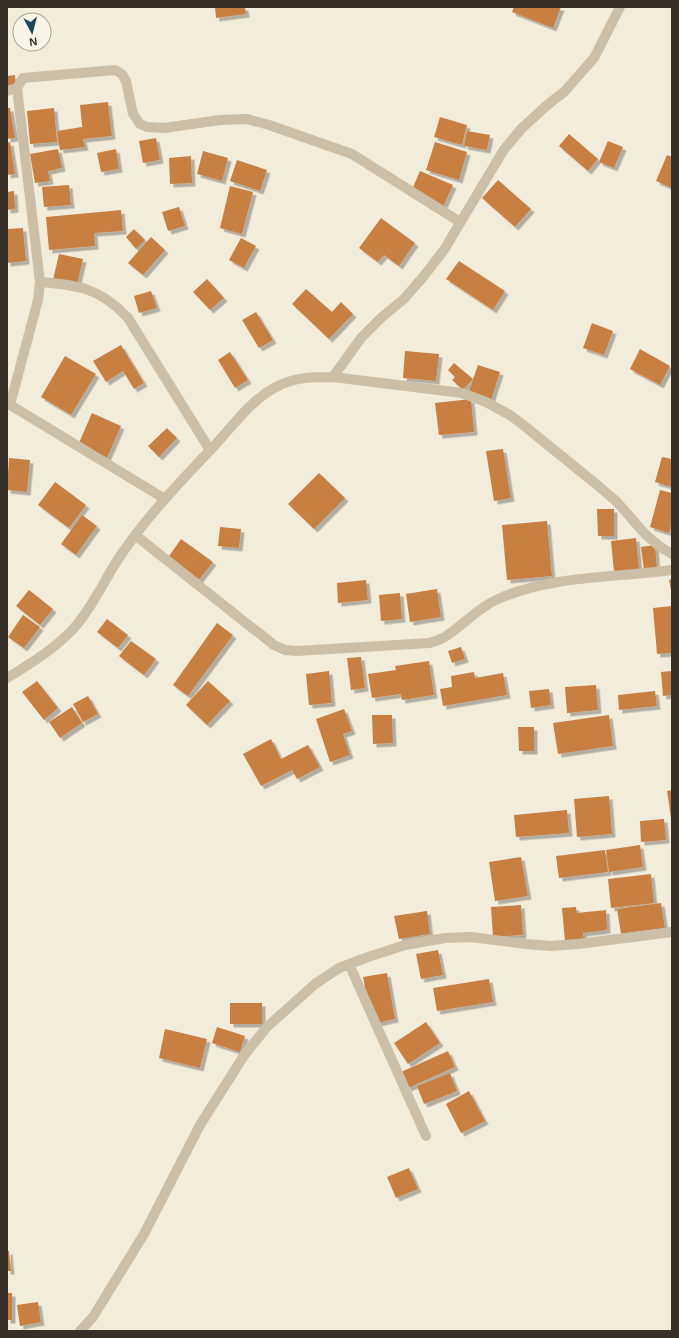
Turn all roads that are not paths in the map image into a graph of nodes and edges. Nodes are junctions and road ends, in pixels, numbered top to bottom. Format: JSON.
{"nodes":[{"id":1,"x":620,"y":7,"type":"edge"},
{"id":2,"x":12,"y":90,"type":"edge"},
{"id":3,"x":460,"y":222,"type":"junction"},
{"id":4,"x":40,"y":282,"type":"junction"},
{"id":5,"x":333,"y":377,"type":"junction"},
{"id":6,"x":8,"y":404,"type":"edge"},
{"id":7,"x":210,"y":450,"type":"junction"},
{"id":8,"x":165,"y":499,"type":"junction"},
{"id":9,"x":135,"y":535,"type":"junction"},
{"id":10,"x":672,"y":554,"type":"edge"},
{"id":11,"x":672,"y":570,"type":"edge"},
{"id":12,"x":7,"y":678,"type":"edge"},
{"id":13,"x":672,"y":932,"type":"edge"},
{"id":14,"x":349,"y":964,"type":"junction"},
{"id":15,"x":426,"y":1136,"type":"dead end"},
{"id":16,"x":80,"y":1331,"type":"edge"}],
"edges":[{"from":1,"to":3,"type":"street"},
{"from":2,"to":3,"type":"street"},
{"from":2,"to":4,"type":"street"},
{"from":3,"to":5,"type":"street"},
{"from":4,"to":6,"type":"street"},
{"from":4,"to":7,"type":"street"},
{"from":5,"to":7,"type":"street"},
{"from":5,"to":10,"type":"street"},
{"from":6,"to":8,"type":"street"},
{"from":7,"to":8,"type":"street"},
{"from":8,"to":9,"type":"street"},
{"from":9,"to":11,"type":"street"},
{"from":9,"to":12,"type":"street"},
{"from":13,"to":14,"type":"street"},
{"from":14,"to":15,"type":"street"},
{"from":14,"to":16,"type":"street"}]}
